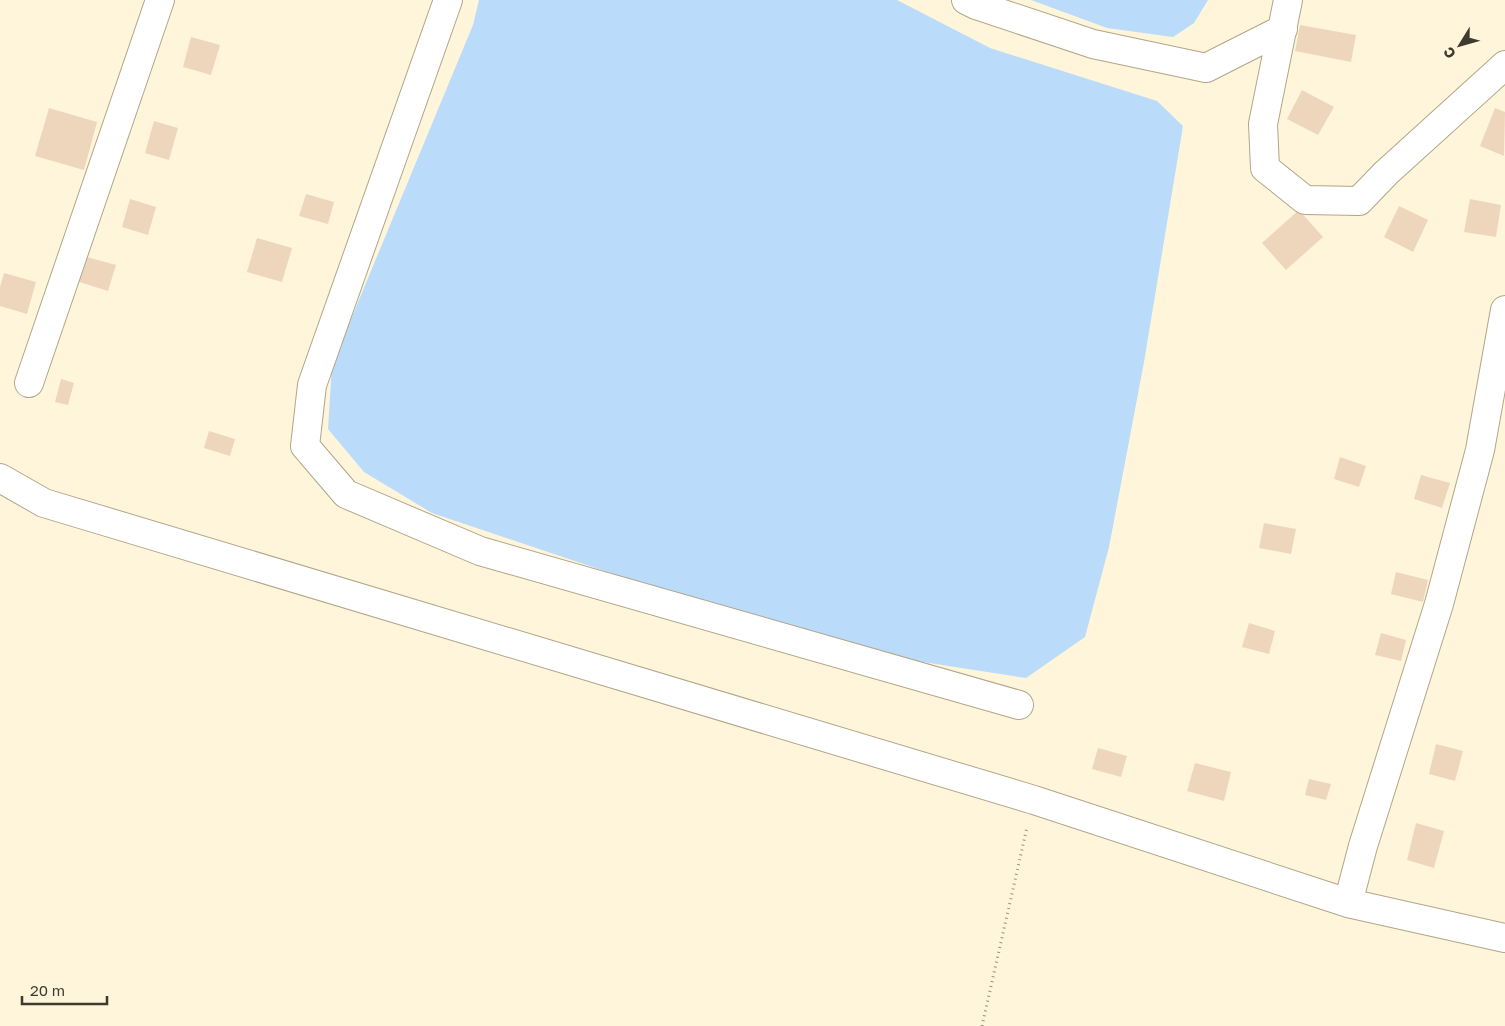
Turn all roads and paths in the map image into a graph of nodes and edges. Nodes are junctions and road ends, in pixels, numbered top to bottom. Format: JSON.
{"nodes":[{"id":1,"x":160,"y":0,"type":"edge"},
{"id":2,"x":448,"y":0,"type":"edge"},
{"id":3,"x":966,"y":0,"type":"edge"},
{"id":4,"x":1288,"y":0,"type":"edge"},
{"id":5,"x":1283,"y":29,"type":"junction"},
{"id":6,"x":1505,"y":65,"type":"edge"},
{"id":7,"x":1505,"y":310,"type":"edge"},
{"id":8,"x":29,"y":383,"type":"dead end"},
{"id":9,"x":0,"y":478,"type":"edge"},
{"id":10,"x":1019,"y":705,"type":"dead end"},
{"id":11,"x":1034,"y":800,"type":"junction"},
{"id":12,"x":1350,"y":895,"type":"junction"},
{"id":13,"x":1505,"y":938,"type":"edge"},
{"id":14,"x":982,"y":1026,"type":"edge"}],
"edges":[{"from":1,"to":8,"type":"street"},
{"from":2,"to":10,"type":"street"},
{"from":3,"to":5,"type":"street"},
{"from":4,"to":5,"type":"street"},
{"from":5,"to":6,"type":"street"},
{"from":7,"to":12,"type":"street"},
{"from":9,"to":11,"type":"street"},
{"from":11,"to":12,"type":"street"},
{"from":11,"to":14,"type":"path"},
{"from":12,"to":13,"type":"street"}]}
